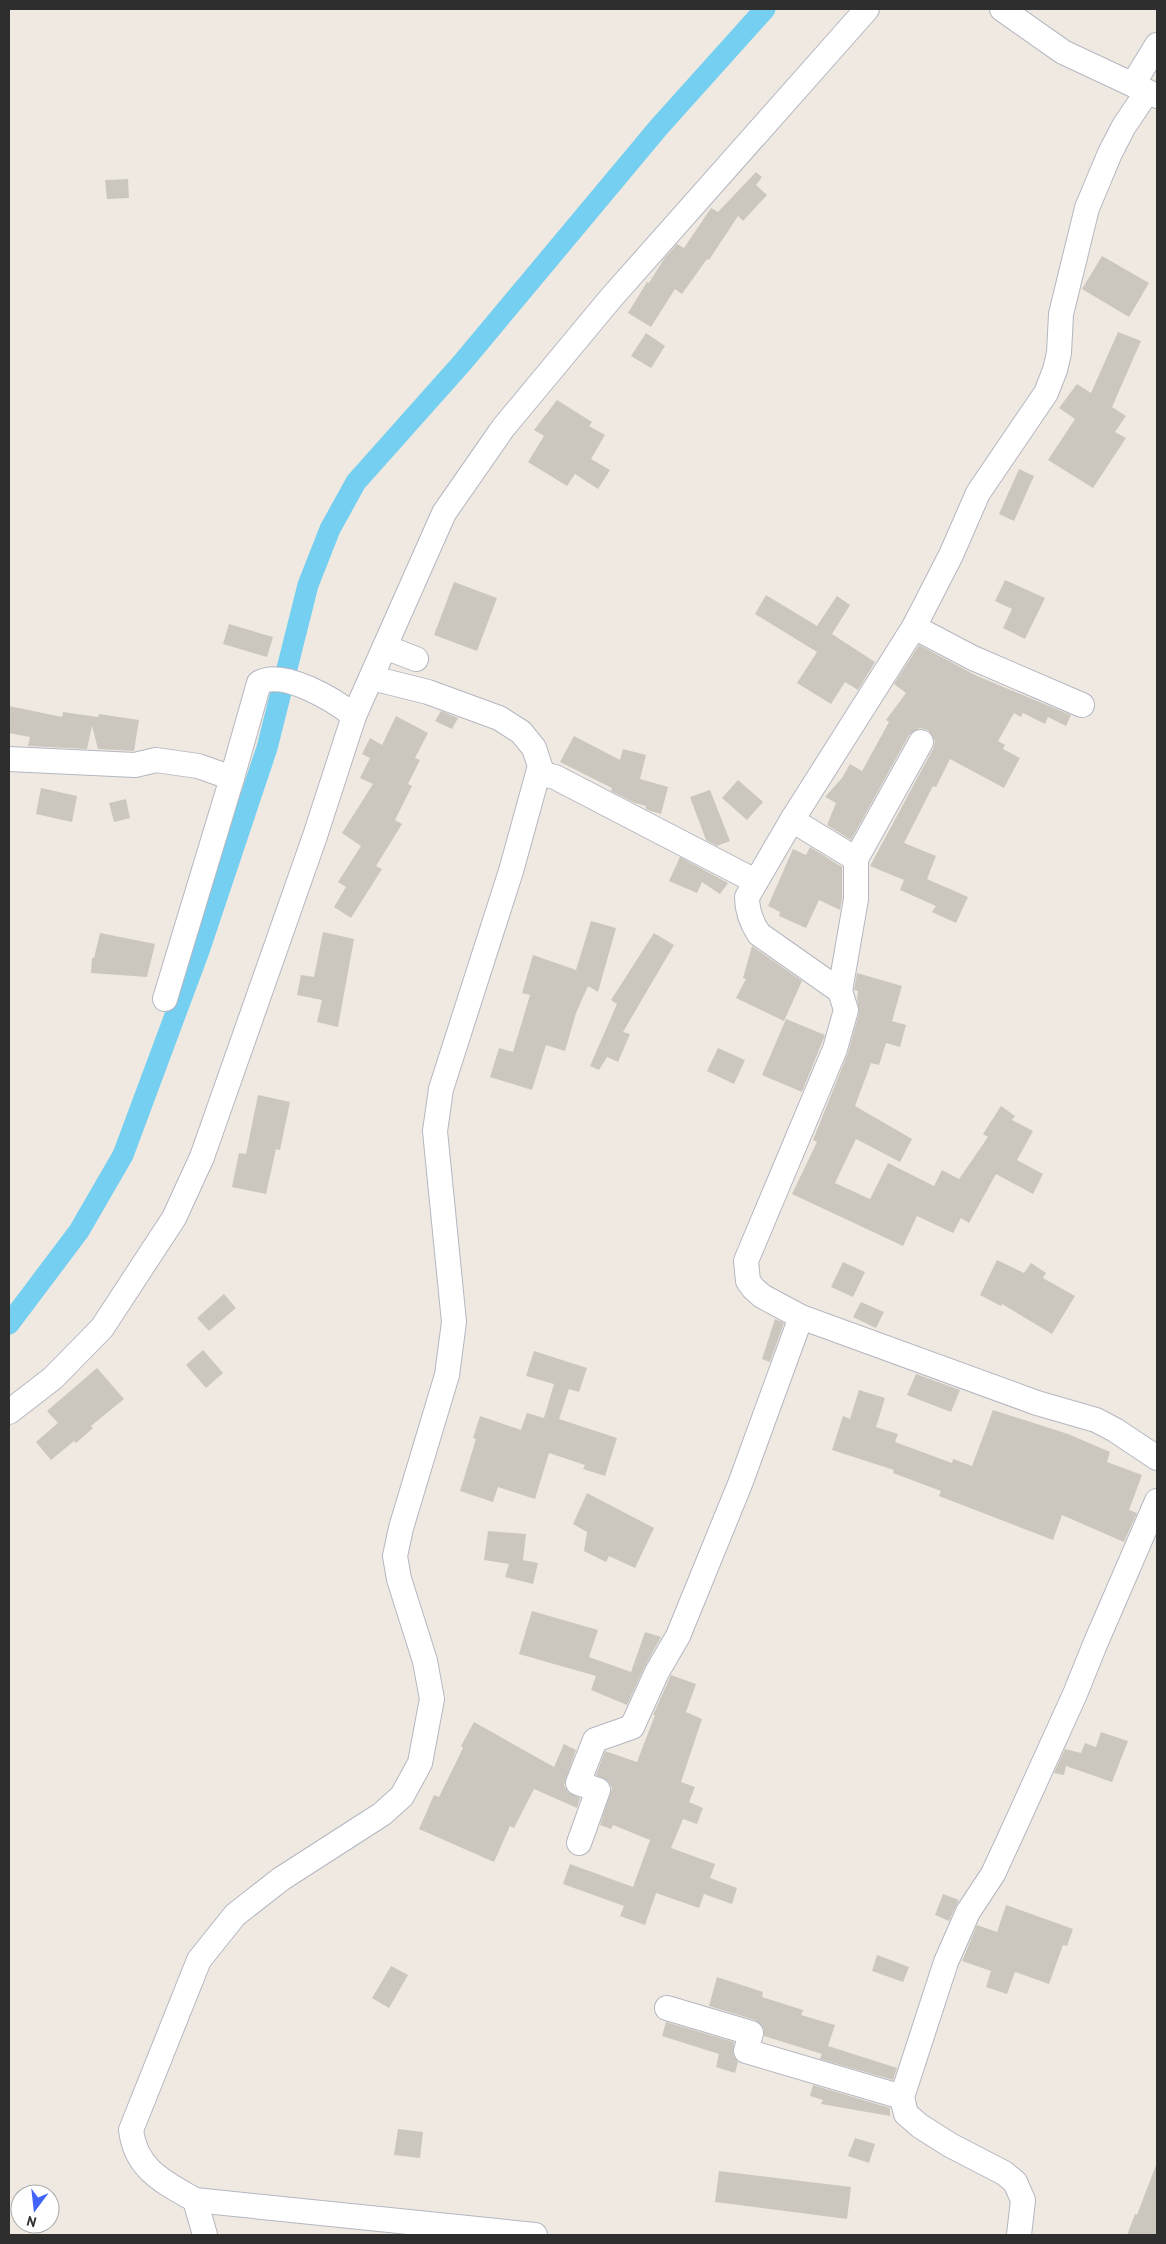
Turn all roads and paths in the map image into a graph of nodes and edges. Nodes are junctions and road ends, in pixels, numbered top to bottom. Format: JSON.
{"nodes":[{"id":1,"x":867,"y":9,"type":"edge"},
{"id":2,"x":1002,"y":9,"type":"edge"},
{"id":3,"x":1157,"y":44,"type":"edge"},
{"id":4,"x":1146,"y":91,"type":"edge"},
{"id":5,"x":914,"y":627,"type":"junction"},
{"id":6,"x":385,"y":647,"type":"junction"},
{"id":7,"x":416,"y":660,"type":"dead end"},
{"id":8,"x":372,"y":678,"type":"junction"},
{"id":9,"x":1082,"y":705,"type":"dead end"},
{"id":10,"x":346,"y":709,"type":"junction"},
{"id":11,"x":922,"y":742,"type":"dead end"},
{"id":12,"x":9,"y":759,"type":"edge"},
{"id":13,"x":540,"y":773,"type":"junction"},
{"id":14,"x":232,"y":778,"type":"junction"},
{"id":15,"x":792,"y":820,"type":"junction"},
{"id":16,"x":856,"y":859,"type":"junction"},
{"id":17,"x":755,"y":881,"type":"junction"},
{"id":18,"x":840,"y":991,"type":"junction"},
{"id":19,"x":165,"y":999,"type":"dead end"},
{"id":20,"x":801,"y":1317,"type":"junction"},
{"id":21,"x":9,"y":1412,"type":"edge"},
{"id":22,"x":1157,"y":1458,"type":"edge"},
{"id":23,"x":1157,"y":1501,"type":"edge"},
{"id":24,"x":579,"y":1843,"type":"dead end"},
{"id":25,"x":667,"y":2008,"type":"dead end"},
{"id":26,"x":902,"y":2097,"type":"junction"},
{"id":27,"x":196,"y":2200,"type":"junction"},
{"id":28,"x":205,"y":2235,"type":"edge"},
{"id":29,"x":535,"y":2235,"type":"edge"},
{"id":30,"x":1019,"y":2235,"type":"edge"}],
"edges":[{"from":1,"to":6,"type":"street"},
{"from":2,"to":4,"type":"street"},
{"from":3,"to":4,"type":"street"},
{"from":4,"to":5,"type":"street"},
{"from":5,"to":9,"type":"street"},
{"from":5,"to":15,"type":"street"},
{"from":6,"to":7,"type":"street"},
{"from":6,"to":8,"type":"street"},
{"from":8,"to":10,"type":"street"},
{"from":8,"to":13,"type":"street"},
{"from":10,"to":14,"type":"street"},
{"from":10,"to":21,"type":"street"},
{"from":11,"to":16,"type":"street"},
{"from":12,"to":14,"type":"street"},
{"from":13,"to":17,"type":"street"},
{"from":13,"to":27,"type":"street"},
{"from":14,"to":19,"type":"street"},
{"from":15,"to":16,"type":"street"},
{"from":15,"to":17,"type":"street"},
{"from":16,"to":18,"type":"street"},
{"from":17,"to":18,"type":"street"},
{"from":18,"to":20,"type":"street"},
{"from":20,"to":22,"type":"street"},
{"from":20,"to":24,"type":"street"},
{"from":23,"to":26,"type":"street"},
{"from":25,"to":26,"type":"street"},
{"from":26,"to":30,"type":"street"},
{"from":27,"to":28,"type":"street"},
{"from":27,"to":29,"type":"street"}]}
